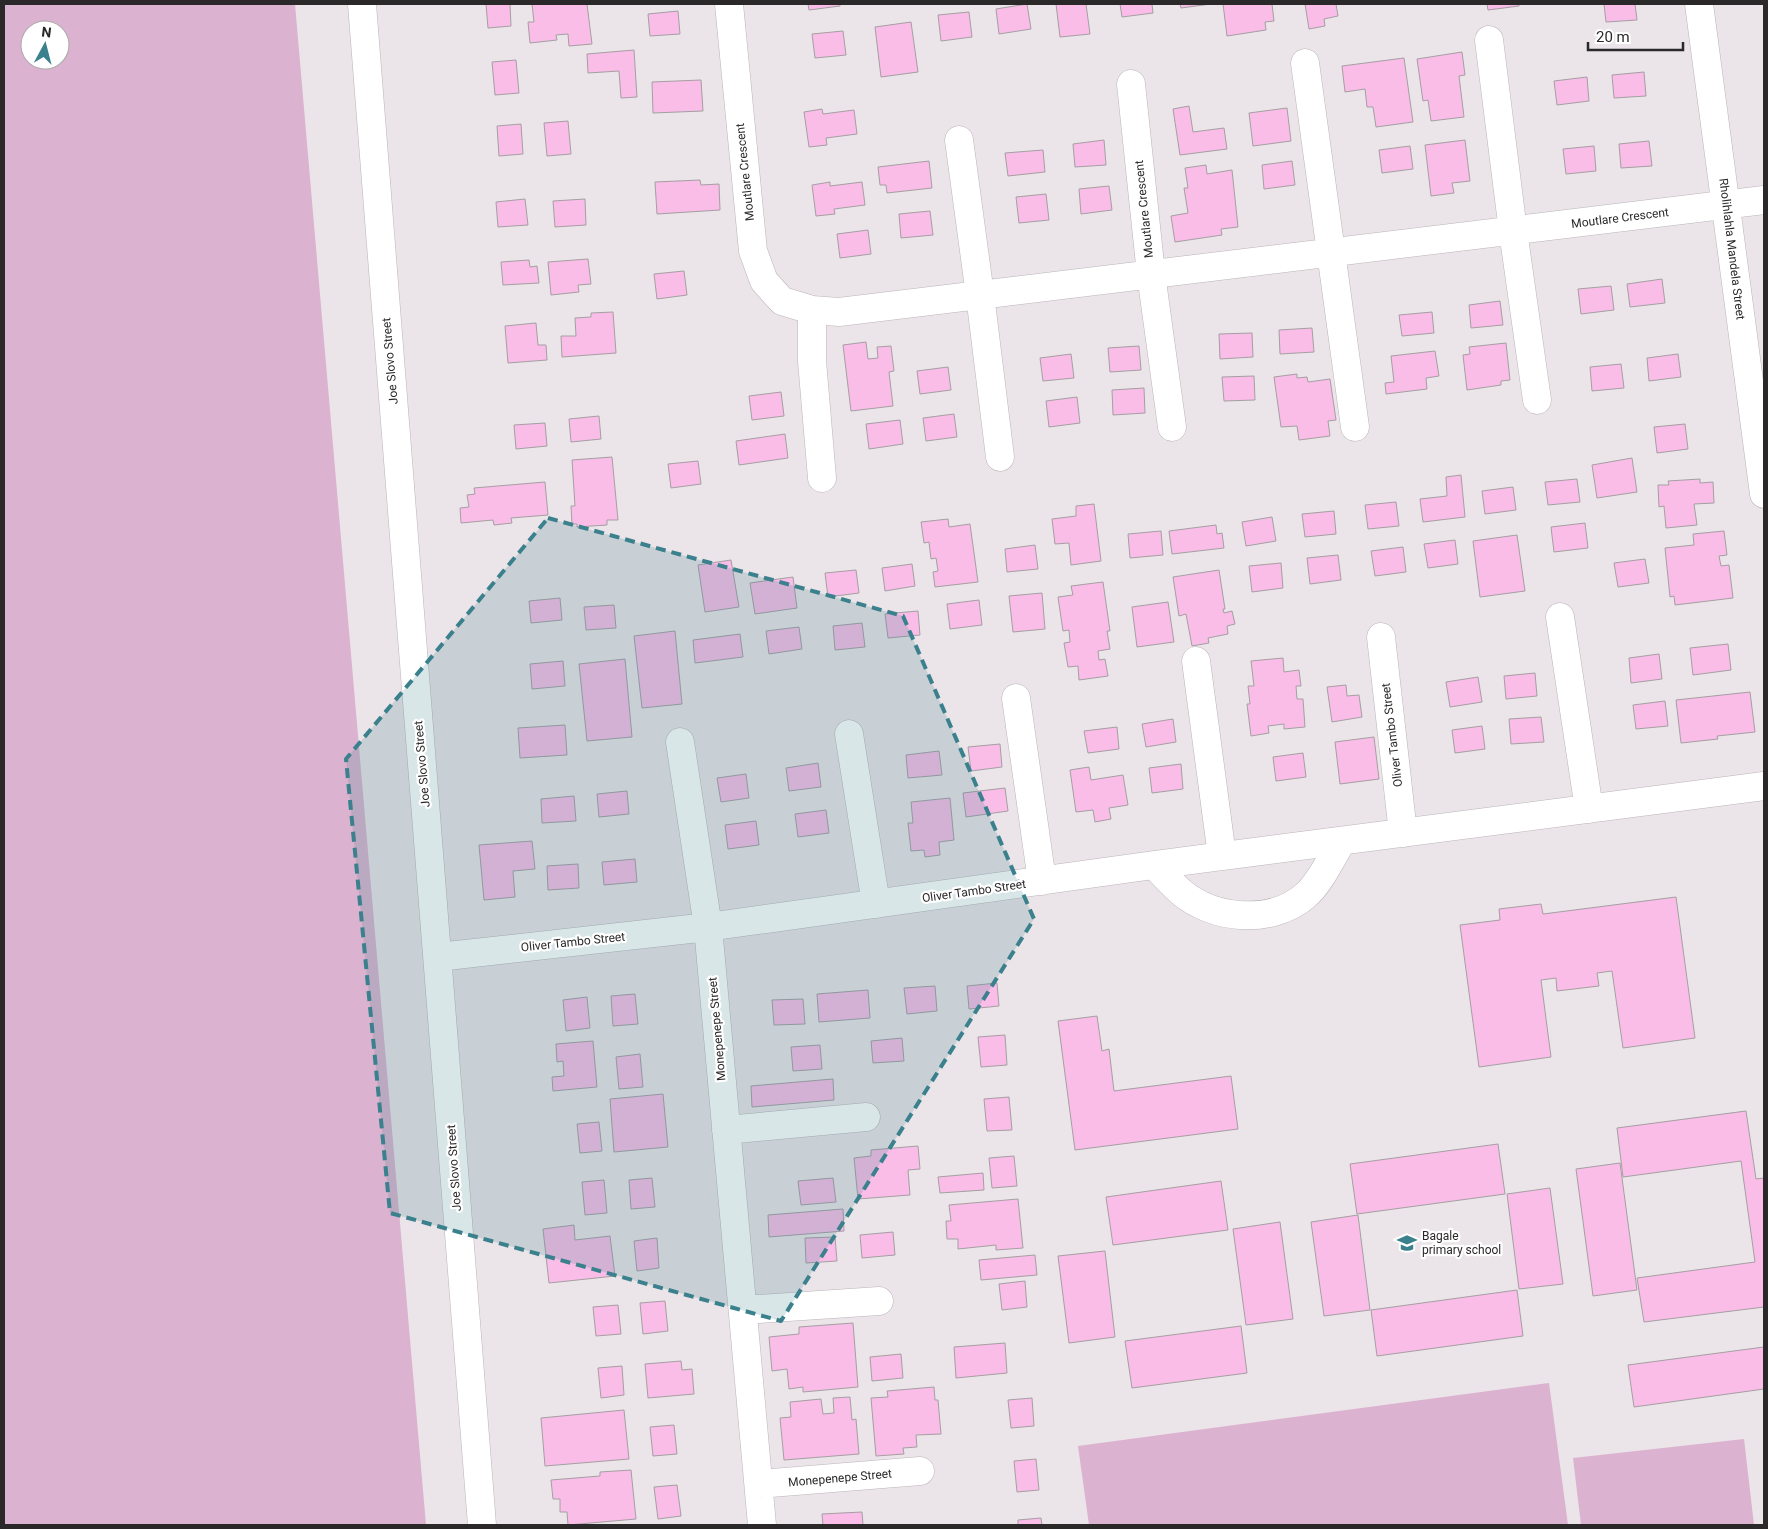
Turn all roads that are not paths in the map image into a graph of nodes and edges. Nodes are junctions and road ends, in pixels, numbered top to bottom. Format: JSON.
{"nodes":[{"id":1,"x":362,"y":4,"type":"edge"},
{"id":2,"x":729,"y":4,"type":"edge"},
{"id":3,"x":1699,"y":4,"type":"edge"},
{"id":4,"x":1489,"y":40,"type":"dead end"},
{"id":5,"x":1306,"y":62,"type":"dead end"},
{"id":6,"x":1131,"y":84,"type":"dead end"},
{"id":7,"x":959,"y":140,"type":"dead end"},
{"id":8,"x":1764,"y":200,"type":"edge"},
{"id":9,"x":1727,"y":205,"type":"junction"},
{"id":10,"x":1513,"y":231,"type":"junction"},
{"id":11,"x":1331,"y":253,"type":"junction"},
{"id":12,"x":1151,"y":274,"type":"junction"},
{"id":13,"x":980,"y":295,"type":"junction"},
{"id":14,"x":812,"y":310,"type":"junction"},
{"id":15,"x":1537,"y":400,"type":"dead end"},
{"id":16,"x":1172,"y":427,"type":"dead end"},
{"id":17,"x":1355,"y":428,"type":"dead end"},
{"id":18,"x":1000,"y":457,"type":"dead end"},
{"id":19,"x":822,"y":478,"type":"dead end"},
{"id":20,"x":1764,"y":494,"type":"edge"},
{"id":21,"x":1560,"y":617,"type":"dead end"},
{"id":22,"x":1380,"y":637,"type":"dead end"},
{"id":23,"x":1196,"y":661,"type":"dead end"},
{"id":24,"x":1016,"y":698,"type":"dead end"},
{"id":25,"x":849,"y":734,"type":"dead end"},
{"id":26,"x":680,"y":742,"type":"dead end"},
{"id":27,"x":1764,"y":786,"type":"edge"},
{"id":28,"x":1590,"y":809,"type":"junction"},
{"id":29,"x":1403,"y":833,"type":"junction"},
{"id":30,"x":1342,"y":841,"type":"junction"},
{"id":31,"x":1222,"y":856,"type":"junction"},
{"id":32,"x":1154,"y":865,"type":"junction"},
{"id":33,"x":1042,"y":881,"type":"junction"},
{"id":34,"x":876,"y":904,"type":"junction"},
{"id":35,"x":708,"y":927,"type":"junction"},
{"id":36,"x":438,"y":958,"type":"junction"},
{"id":37,"x":866,"y":1117,"type":"dead end"},
{"id":38,"x":726,"y":1130,"type":"junction"},
{"id":39,"x":880,"y":1301,"type":"dead end"},
{"id":40,"x":743,"y":1310,"type":"junction"},
{"id":41,"x":920,"y":1471,"type":"dead end"},
{"id":42,"x":759,"y":1484,"type":"junction"},
{"id":43,"x":482,"y":1525,"type":"edge"},
{"id":44,"x":762,"y":1525,"type":"edge"}],
"edges":[{"from":1,"to":36,"type":"street","name":"Joe Slovo Street"},
{"from":2,"to":14,"type":"street","name":"Moutlare Crescent"},
{"from":3,"to":9,"type":"street","name":"Rholihlahla Mandela Street"},
{"from":4,"to":10,"type":"street"},
{"from":5,"to":11,"type":"street"},
{"from":6,"to":12,"type":"street","name":"Moutlare Crescent"},
{"from":7,"to":13,"type":"street"},
{"from":8,"to":9,"type":"street","name":"Moutlare Crescent"},
{"from":9,"to":10,"type":"street","name":"Moutlare Crescent"},
{"from":9,"to":20,"type":"street","name":"Rholihlahla Mandela Street"},
{"from":10,"to":11,"type":"street","name":"Moutlare Crescent"},
{"from":10,"to":15,"type":"street"},
{"from":11,"to":12,"type":"street","name":"Moutlare Crescent"},
{"from":11,"to":17,"type":"street"},
{"from":12,"to":13,"type":"street","name":"Moutlare Crescent"},
{"from":12,"to":16,"type":"street","name":"Moutlare Crescent"},
{"from":13,"to":14,"type":"street","name":"Moutlare Crescent"},
{"from":13,"to":18,"type":"street"},
{"from":14,"to":19,"type":"street"},
{"from":21,"to":28,"type":"street"},
{"from":22,"to":29,"type":"street","name":"Oliver Tambo Street"},
{"from":23,"to":31,"type":"street"},
{"from":24,"to":33,"type":"street","name":"Oliver Tambo Street"},
{"from":25,"to":34,"type":"street"},
{"from":26,"to":35,"type":"street"},
{"from":27,"to":28,"type":"street","name":"Oliver Tambo Street"},
{"from":28,"to":29,"type":"street","name":"Oliver Tambo Street"},
{"from":29,"to":30,"type":"street","name":"Oliver Tambo Street"},
{"from":30,"to":31,"type":"street","name":"Oliver Tambo Street"},
{"from":30,"to":32,"type":"street"},
{"from":31,"to":32,"type":"street","name":"Oliver Tambo Street"},
{"from":32,"to":33,"type":"street","name":"Oliver Tambo Street"},
{"from":33,"to":34,"type":"street","name":"Oliver Tambo Street"},
{"from":34,"to":35,"type":"street","name":"Oliver Tambo Street"},
{"from":35,"to":36,"type":"street","name":"Oliver Tambo Street"},
{"from":35,"to":38,"type":"street","name":"Monepenepe Street"},
{"from":36,"to":43,"type":"street","name":"Joe Slovo Street"},
{"from":37,"to":38,"type":"street"},
{"from":38,"to":40,"type":"street","name":"Monepenepe Street"},
{"from":39,"to":40,"type":"street"},
{"from":40,"to":42,"type":"street","name":"Monepenepe Street"},
{"from":41,"to":42,"type":"street","name":"Monepenepe Street"},
{"from":42,"to":44,"type":"street","name":"Monepenepe Street"}]}
